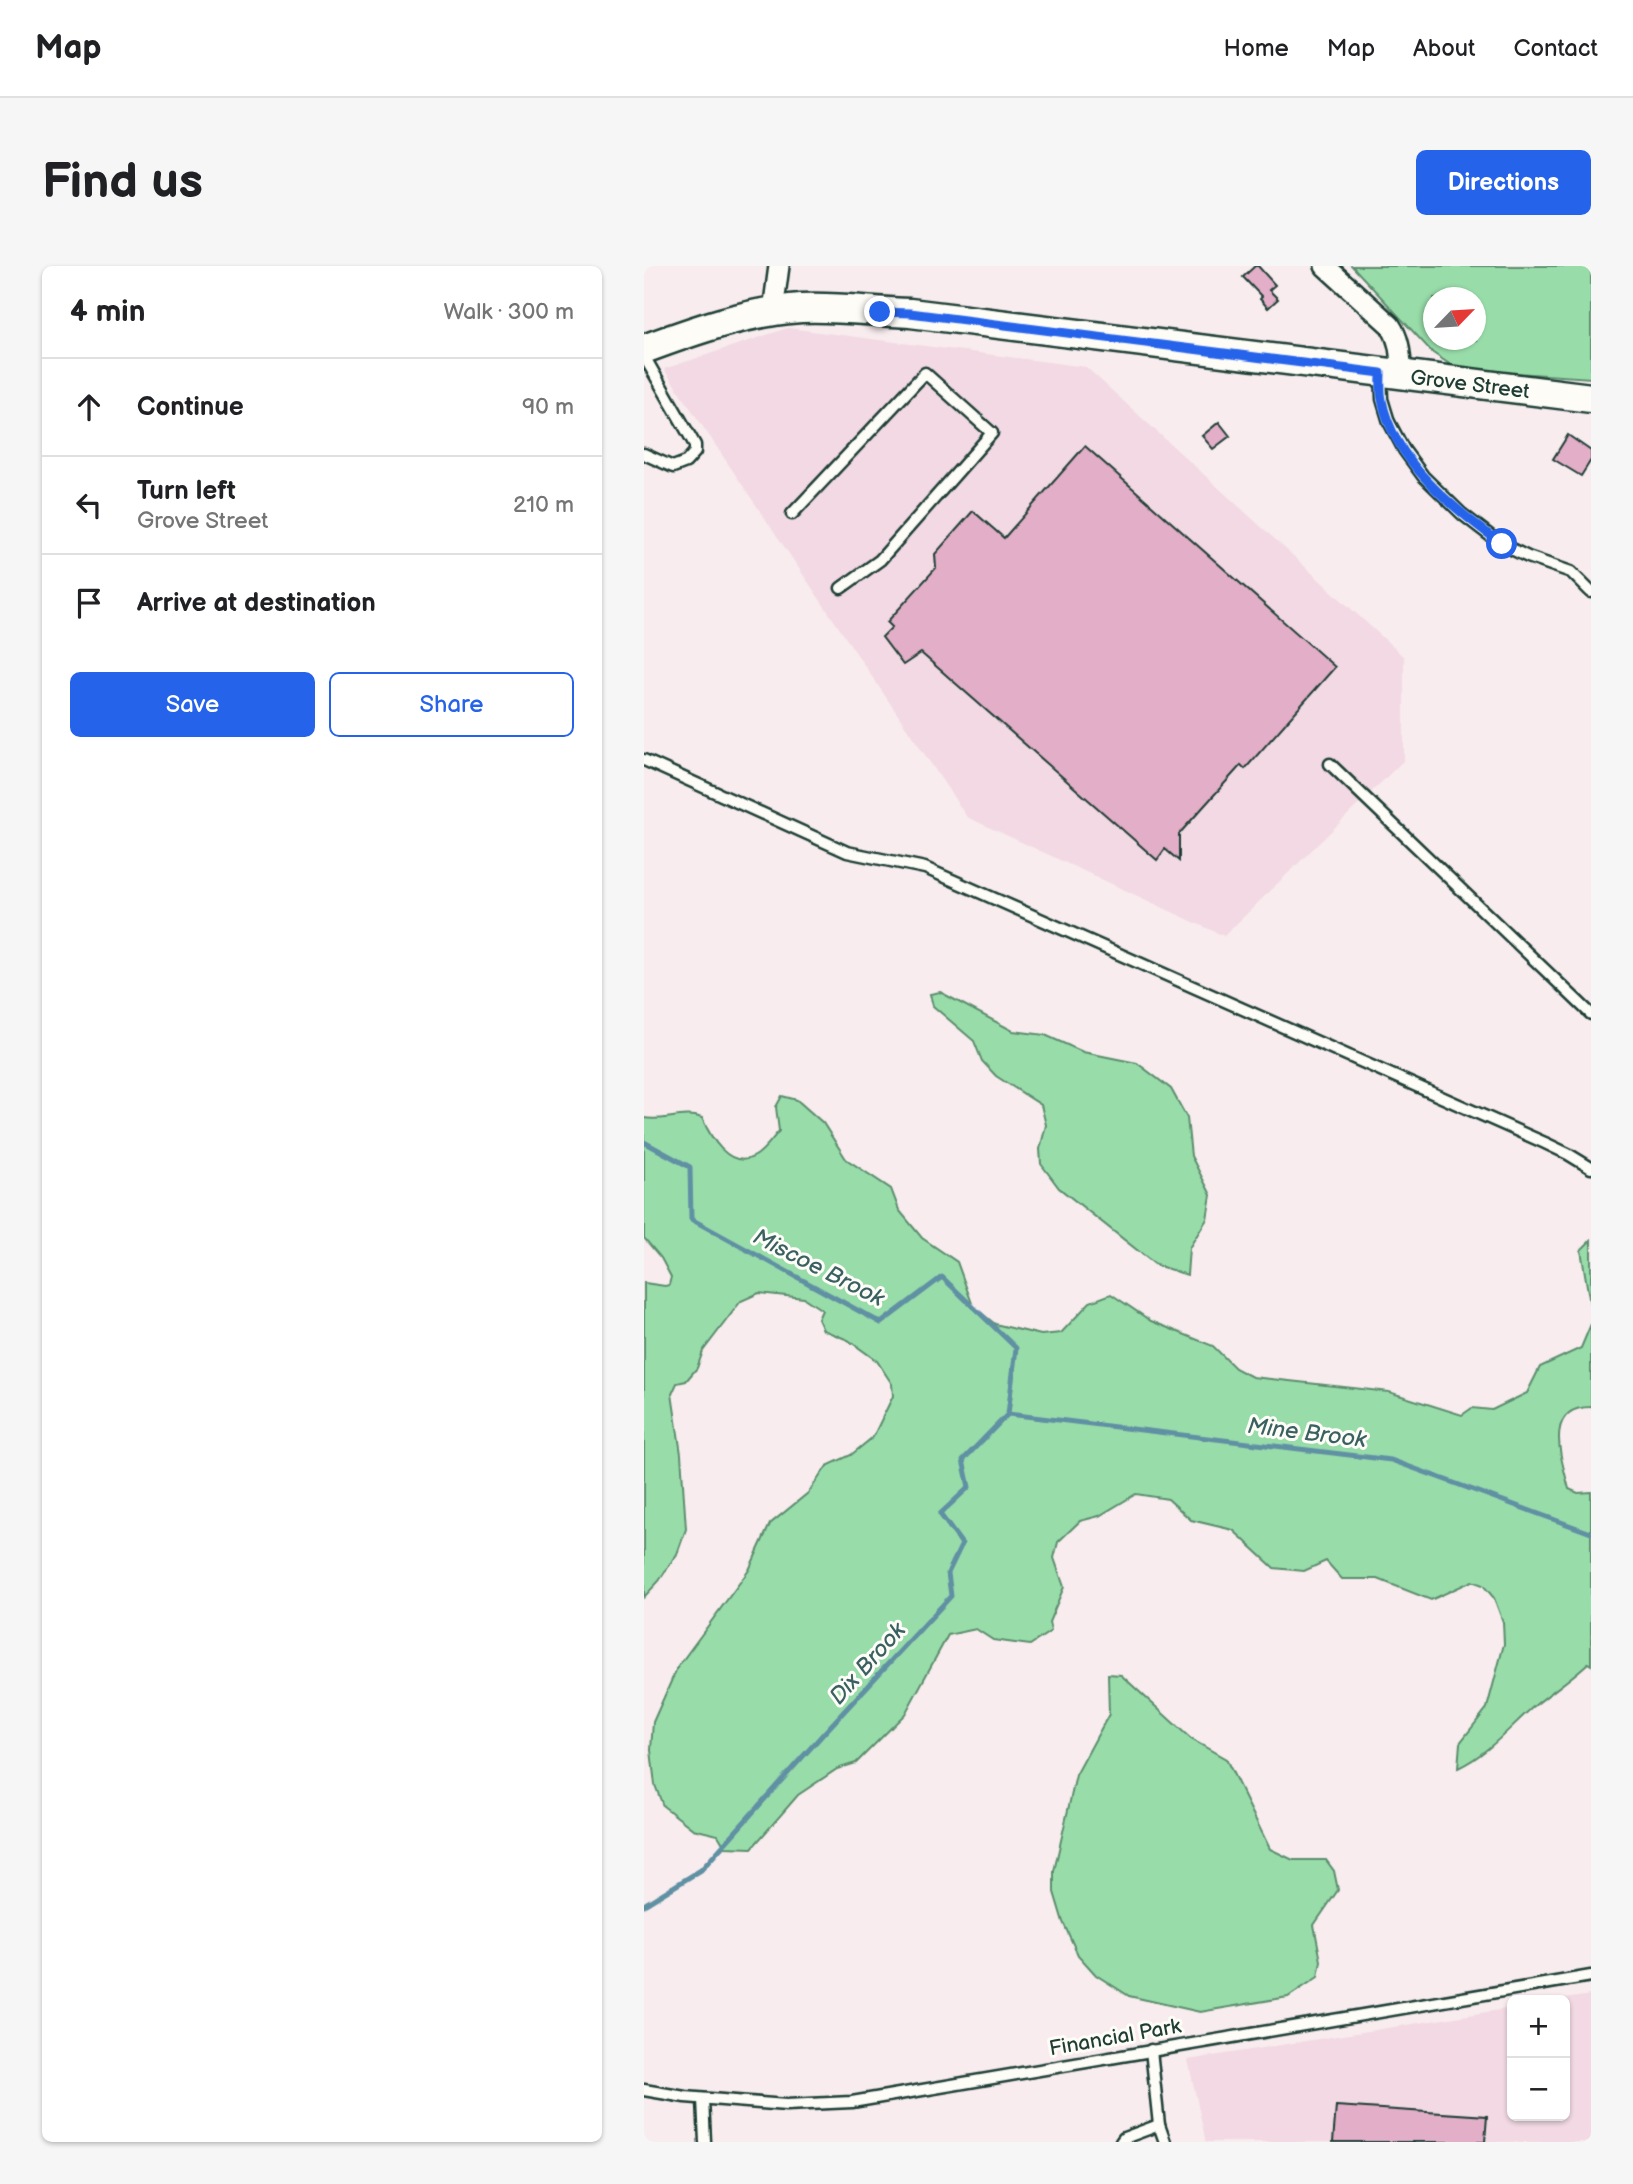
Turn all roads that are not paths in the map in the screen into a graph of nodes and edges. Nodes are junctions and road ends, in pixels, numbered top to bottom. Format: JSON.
{"nodes":[{"id":1,"x":779,"y":266,"type":"edge"},
{"id":2,"x":1325,"y":266,"type":"edge"},
{"id":3,"x":773,"y":311,"type":"junction"},
{"id":4,"x":644,"y":349,"type":"edge"},
{"id":5,"x":644,"y":356,"type":"edge"},
{"id":6,"x":1391,"y":374,"type":"junction"},
{"id":7,"x":1591,"y":398,"type":"edge"},
{"id":8,"x":644,"y":454,"type":"edge"},
{"id":9,"x":792,"y":514,"type":"dead end"},
{"id":10,"x":841,"y":588,"type":"dead end"},
{"id":11,"x":1591,"y":592,"type":"edge"},
{"id":12,"x":644,"y":760,"type":"edge"},
{"id":13,"x":1331,"y":764,"type":"dead end"},
{"id":14,"x":1591,"y":1014,"type":"edge"},
{"id":15,"x":1591,"y":1168,"type":"edge"},
{"id":16,"x":1591,"y":1976,"type":"edge"},
{"id":17,"x":1151,"y":2050,"type":"junction"},
{"id":18,"x":644,"y":2090,"type":"edge"},
{"id":19,"x":703,"y":2099,"type":"junction"},
{"id":20,"x":1160,"y":2125,"type":"junction"},
{"id":21,"x":705,"y":2142,"type":"edge"},
{"id":22,"x":1121,"y":2142,"type":"edge"},
{"id":23,"x":1165,"y":2142,"type":"edge"}],
"edges":[{"from":1,"to":3,"type":"street"},
{"from":2,"to":6,"type":"street"},
{"from":3,"to":4,"type":"main road","name":"Grove Street"},
{"from":3,"to":6,"type":"main road","name":"Grove Street"},
{"from":5,"to":8,"type":"lane"},
{"from":6,"to":7,"type":"main road","name":"Grove Street"},
{"from":6,"to":11,"type":"lane"},
{"from":9,"to":10,"type":"lane"},
{"from":12,"to":15,"type":"lane"},
{"from":13,"to":14,"type":"lane"},
{"from":16,"to":17,"type":"lane","name":"Financial Park"},
{"from":17,"to":19,"type":"lane","name":"Financial Park"},
{"from":17,"to":20,"type":"lane"},
{"from":18,"to":19,"type":"lane","name":"Financial Park"},
{"from":19,"to":21,"type":"lane"},
{"from":20,"to":22,"type":"lane"},
{"from":20,"to":23,"type":"lane"}]}
